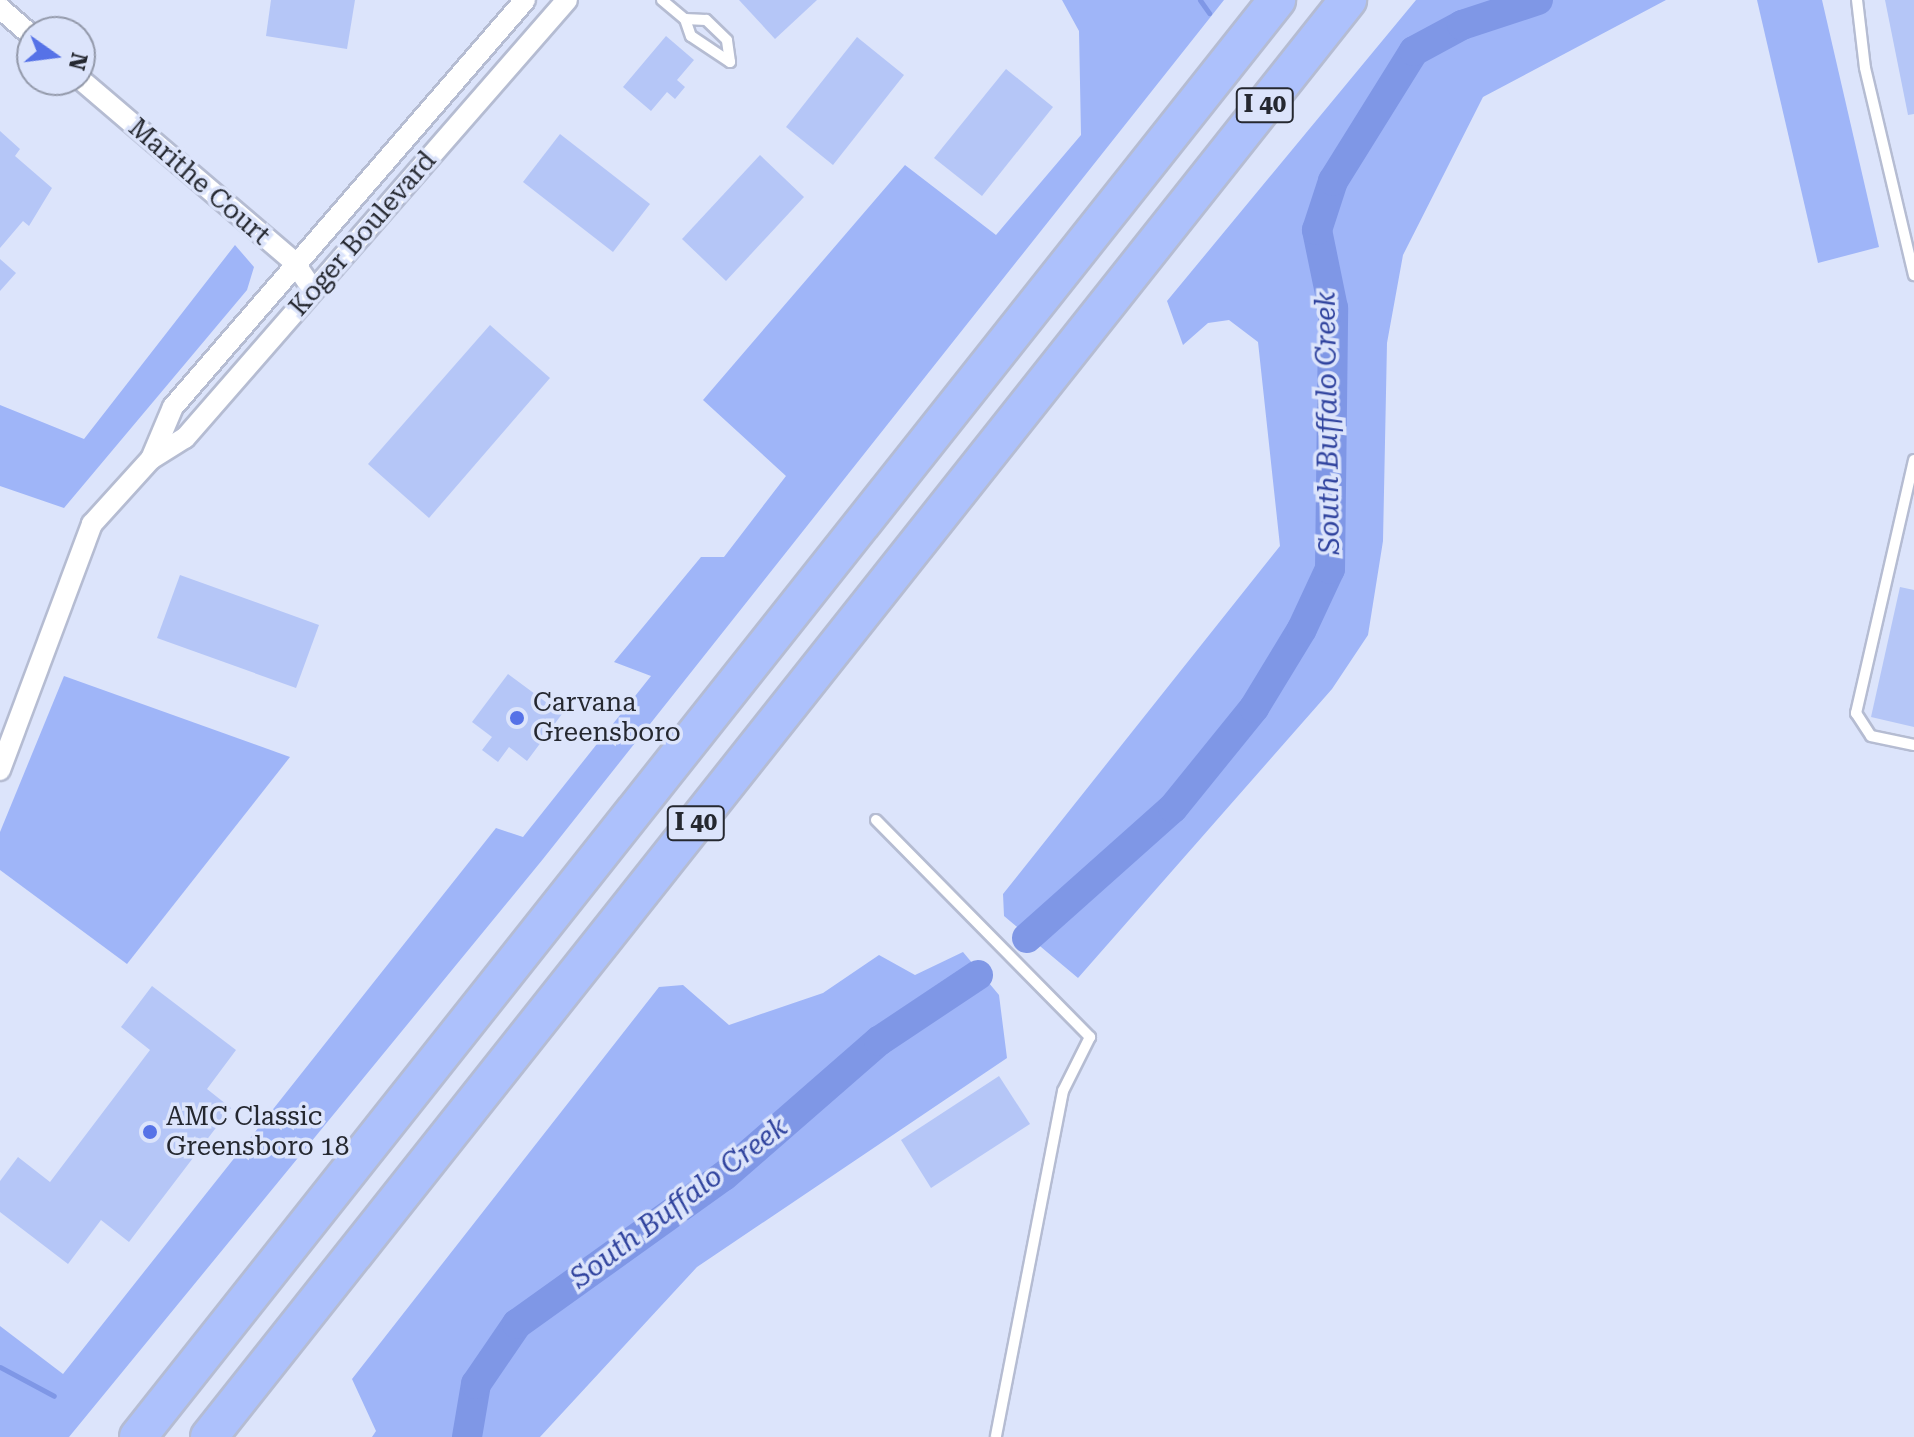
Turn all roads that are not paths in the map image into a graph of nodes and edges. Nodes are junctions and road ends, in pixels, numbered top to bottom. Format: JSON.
{"nodes":[{"id":1,"x":525,"y":0,"type":"edge"},
{"id":2,"x":567,"y":0,"type":"edge"},
{"id":3,"x":662,"y":0,"type":"edge"},
{"id":4,"x":1277,"y":0,"type":"edge"},
{"id":5,"x":1348,"y":0,"type":"edge"},
{"id":6,"x":1857,"y":0,"type":"edge"},
{"id":7,"x":0,"y":8,"type":"edge"},
{"id":8,"x":685,"y":19,"type":"junction"},
{"id":9,"x":16,"y":22,"type":"edge"},
{"id":10,"x":96,"y":93,"type":"edge"},
{"id":11,"x":294,"y":262,"type":"junction"},
{"id":12,"x":1914,"y":275,"type":"edge"},
{"id":13,"x":313,"y":290,"type":"junction"},
{"id":14,"x":151,"y":459,"type":"junction"},
{"id":15,"x":1914,"y":460,"type":"edge"},
{"id":16,"x":1914,"y":745,"type":"edge"},
{"id":17,"x":0,"y":770,"type":"edge"},
{"id":18,"x":876,"y":820,"type":"dead end"},
{"id":19,"x":138,"y":1437,"type":"edge"},
{"id":20,"x":209,"y":1437,"type":"edge"},
{"id":21,"x":996,"y":1437,"type":"edge"}],
"edges":[{"from":1,"to":11,"type":"street","name":"Koger Boulevard"},
{"from":2,"to":13,"type":"street","name":"Koger Boulevard"},
{"from":3,"to":8,"type":"lane"},
{"from":4,"to":19,"type":"highway","number":"I 40"},
{"from":5,"to":20,"type":"highway","number":"I 40"},
{"from":6,"to":12,"type":"lane"},
{"from":7,"to":9,"type":"street"},
{"from":8,"to":8,"type":"lane"},
{"from":10,"to":11,"type":"street","name":"Marithe Court"},
{"from":11,"to":13,"type":"street","name":"Marithe Court"},
{"from":11,"to":14,"type":"street","name":"Koger Boulevard"},
{"from":13,"to":14,"type":"street","name":"Koger Boulevard"},
{"from":14,"to":17,"type":"street","name":"Koger Boulevard"},
{"from":15,"to":16,"type":"lane"},
{"from":18,"to":21,"type":"lane"}]}
